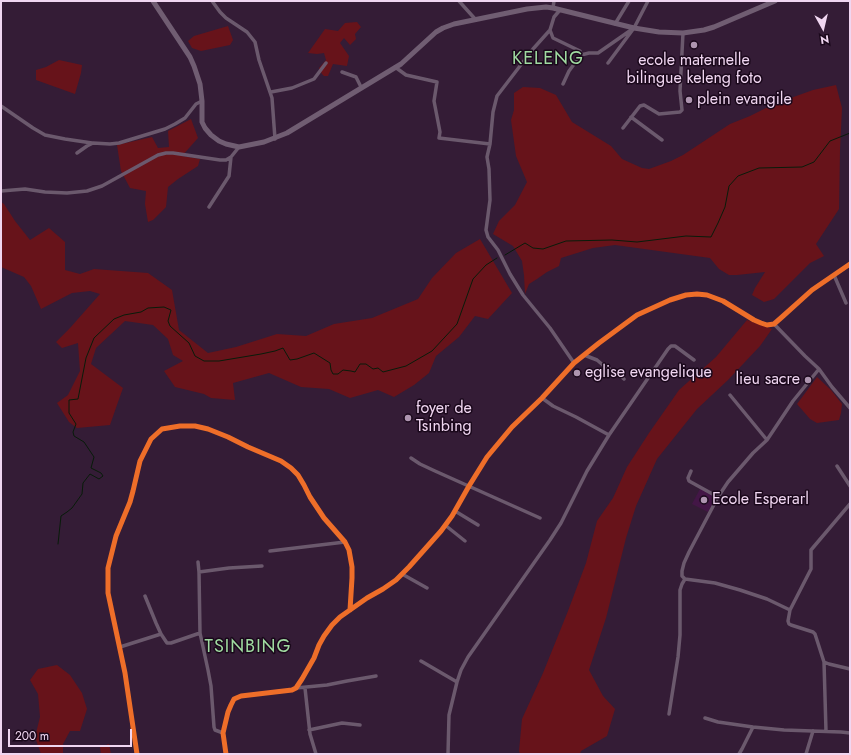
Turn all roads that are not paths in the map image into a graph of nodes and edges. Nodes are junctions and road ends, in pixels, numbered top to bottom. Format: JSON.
{"nodes":[{"id":1,"x":154,"y":1,"type":"edge"},
{"id":2,"x":212,"y":1,"type":"edge"},
{"id":3,"x":459,"y":1,"type":"edge"},
{"id":4,"x":554,"y":1,"type":"edge"},
{"id":5,"x":629,"y":1,"type":"edge"},
{"id":6,"x":648,"y":1,"type":"edge"},
{"id":7,"x":775,"y":1,"type":"edge"},
{"id":8,"x":553,"y":8,"type":"junction"},
{"id":9,"x":560,"y":10,"type":"junction"},
{"id":10,"x":476,"y":20,"type":"junction"},
{"id":11,"x":615,"y":24,"type":"junction"},
{"id":12,"x":634,"y":28,"type":"junction"},
{"id":13,"x":550,"y":30,"type":"junction"},
{"id":14,"x":683,"y":34,"type":"junction"},
{"id":15,"x":580,"y":55,"type":"junction"},
{"id":16,"x":326,"y":63,"type":"dead end"},
{"id":17,"x":608,"y":63,"type":"dead end"},
{"id":18,"x":395,"y":67,"type":"junction"},
{"id":19,"x":342,"y":72,"type":"dead end"},
{"id":20,"x":564,"y":84,"type":"dead end"},
{"id":21,"x":361,"y":87,"type":"junction"},
{"id":22,"x":271,"y":92,"type":"junction"},
{"id":23,"x":202,"y":101,"type":"junction"},
{"id":24,"x":1,"y":106,"type":"edge"},
{"id":25,"x":632,"y":117,"type":"junction"},
{"id":26,"x":623,"y":128,"type":"dead end"},
{"id":27,"x":275,"y":138,"type":"junction"},
{"id":28,"x":662,"y":140,"type":"dead end"},
{"id":29,"x":93,"y":143,"type":"junction"},
{"id":30,"x":490,"y":144,"type":"junction"},
{"id":31,"x":239,"y":147,"type":"junction"},
{"id":32,"x":77,"y":153,"type":"dead end"},
{"id":33,"x":232,"y":157,"type":"junction"},
{"id":34,"x":1,"y":191,"type":"edge"},
{"id":35,"x":209,"y":207,"type":"dead end"},
{"id":36,"x":850,"y":264,"type":"edge"},
{"id":37,"x":834,"y":275,"type":"junction"},
{"id":38,"x":846,"y":303,"type":"dead end"},
{"id":39,"x":774,"y":324,"type":"junction"},
{"id":40,"x":584,"y":355,"type":"junction"},
{"id":41,"x":694,"y":360,"type":"dead end"},
{"id":42,"x":574,"y":363,"type":"junction"},
{"id":43,"x":819,"y":369,"type":"junction"},
{"id":44,"x":624,"y":379,"type":"dead end"},
{"id":45,"x":730,"y":395,"type":"dead end"},
{"id":46,"x":542,"y":398,"type":"junction"},
{"id":47,"x":850,"y":408,"type":"edge"},
{"id":48,"x":609,"y":435,"type":"junction"},
{"id":49,"x":767,"y":440,"type":"junction"},
{"id":50,"x":411,"y":458,"type":"dead end"},
{"id":51,"x":837,"y":466,"type":"dead end"},
{"id":52,"x":691,"y":470,"type":"dead end"},
{"id":53,"x":469,"y":486,"type":"junction"},
{"id":54,"x":850,"y":486,"type":"edge"},
{"id":55,"x":718,"y":497,"type":"junction"},
{"id":56,"x":850,"y":504,"type":"edge"},
{"id":57,"x":455,"y":511,"type":"junction"},
{"id":58,"x":540,"y":518,"type":"dead end"},
{"id":59,"x":445,"y":525,"type":"junction"},
{"id":60,"x":478,"y":525,"type":"dead end"},
{"id":61,"x":465,"y":541,"type":"dead end"},
{"id":62,"x":345,"y":542,"type":"junction"},
{"id":63,"x":270,"y":550,"type":"dead end"},
{"id":64,"x":198,"y":562,"type":"dead end"},
{"id":65,"x":262,"y":566,"type":"dead end"},
{"id":66,"x":199,"y":572,"type":"junction"},
{"id":67,"x":402,"y":574,"type":"junction"},
{"id":68,"x":685,"y":579,"type":"junction"},
{"id":69,"x":427,"y":588,"type":"dead end"},
{"id":70,"x":145,"y":596,"type":"dead end"},
{"id":71,"x":350,"y":610,"type":"junction"},
{"id":72,"x":790,"y":610,"type":"junction"},
{"id":73,"x":200,"y":633,"type":"junction"},
{"id":74,"x":161,"y":634,"type":"junction"},
{"id":75,"x":120,"y":647,"type":"junction"},
{"id":76,"x":421,"y":661,"type":"dead end"},
{"id":77,"x":824,"y":662,"type":"junction"},
{"id":78,"x":850,"y":669,"type":"edge"},
{"id":79,"x":376,"y":676,"type":"dead end"},
{"id":80,"x":458,"y":682,"type":"junction"},
{"id":81,"x":296,"y":688,"type":"junction"},
{"id":82,"x":305,"y":688,"type":"junction"},
{"id":83,"x":669,"y":714,"type":"dead end"},
{"id":84,"x":705,"y":718,"type":"dead end"},
{"id":85,"x":360,"y":726,"type":"dead end"},
{"id":86,"x":753,"y":727,"type":"junction"},
{"id":87,"x":309,"y":730,"type":"junction"},
{"id":88,"x":813,"y":731,"type":"junction"},
{"id":89,"x":826,"y":731,"type":"junction"},
{"id":90,"x":224,"y":733,"type":"junction"},
{"id":91,"x":850,"y":733,"type":"edge"},
{"id":92,"x":137,"y":754,"type":"edge"},
{"id":93,"x":226,"y":754,"type":"edge"},
{"id":94,"x":316,"y":754,"type":"edge"},
{"id":95,"x":448,"y":754,"type":"edge"},
{"id":96,"x":739,"y":754,"type":"edge"},
{"id":97,"x":806,"y":754,"type":"edge"}],
"edges":[{"from":1,"to":23,"type":"main road"},
{"from":2,"to":22,"type":"street"},
{"from":3,"to":10,"type":"street"},
{"from":4,"to":8,"type":"street"},
{"from":5,"to":11,"type":"street"},
{"from":6,"to":12,"type":"street"},
{"from":7,"to":14,"type":"main road"},
{"from":8,"to":9,"type":"main road"},
{"from":8,"to":10,"type":"main road"},
{"from":9,"to":11,"type":"main road"},
{"from":9,"to":13,"type":"street"},
{"from":10,"to":18,"type":"main road"},
{"from":11,"to":12,"type":"main road"},
{"from":12,"to":14,"type":"main road"},
{"from":12,"to":15,"type":"street"},
{"from":12,"to":17,"type":"street"},
{"from":13,"to":15,"type":"street"},
{"from":13,"to":30,"type":"street"},
{"from":14,"to":25,"type":"street"},
{"from":15,"to":20,"type":"street"},
{"from":16,"to":22,"type":"street"},
{"from":18,"to":21,"type":"main road"},
{"from":18,"to":30,"type":"street"},
{"from":19,"to":21,"type":"street"},
{"from":21,"to":27,"type":"main road"},
{"from":22,"to":27,"type":"street"},
{"from":23,"to":29,"type":"street"},
{"from":23,"to":31,"type":"main road"},
{"from":24,"to":29,"type":"street"},
{"from":25,"to":26,"type":"street"},
{"from":25,"to":28,"type":"street"},
{"from":27,"to":31,"type":"main road"},
{"from":29,"to":32,"type":"street"},
{"from":30,"to":42,"type":"street"},
{"from":31,"to":33,"type":"street"},
{"from":33,"to":34,"type":"street"},
{"from":33,"to":35,"type":"street"},
{"from":36,"to":37,"type":"street"},
{"from":37,"to":38,"type":"street"},
{"from":37,"to":39,"type":"street"},
{"from":39,"to":40,"type":"street"},
{"from":39,"to":43,"type":"street"},
{"from":40,"to":42,"type":"street"},
{"from":40,"to":44,"type":"street"},
{"from":41,"to":48,"type":"street"},
{"from":42,"to":46,"type":"street"},
{"from":43,"to":47,"type":"street"},
{"from":43,"to":49,"type":"street"},
{"from":45,"to":49,"type":"street"},
{"from":46,"to":48,"type":"street"},
{"from":46,"to":53,"type":"street"},
{"from":48,"to":80,"type":"street"},
{"from":49,"to":55,"type":"street"},
{"from":50,"to":53,"type":"street"},
{"from":51,"to":54,"type":"street"},
{"from":52,"to":55,"type":"street"},
{"from":53,"to":57,"type":"street"},
{"from":53,"to":58,"type":"street"},
{"from":55,"to":68,"type":"street"},
{"from":56,"to":72,"type":"street"},
{"from":57,"to":59,"type":"street"},
{"from":57,"to":60,"type":"street"},
{"from":59,"to":61,"type":"street"},
{"from":59,"to":67,"type":"street"},
{"from":62,"to":63,"type":"street"},
{"from":62,"to":71,"type":"street"},
{"from":62,"to":75,"type":"street"},
{"from":64,"to":66,"type":"street"},
{"from":65,"to":66,"type":"street"},
{"from":66,"to":73,"type":"street"},
{"from":67,"to":69,"type":"street"},
{"from":67,"to":71,"type":"street"},
{"from":68,"to":72,"type":"street"},
{"from":68,"to":83,"type":"street"},
{"from":70,"to":74,"type":"street"},
{"from":71,"to":81,"type":"street"},
{"from":72,"to":77,"type":"street"},
{"from":73,"to":74,"type":"street"},
{"from":73,"to":90,"type":"street"},
{"from":74,"to":75,"type":"street"},
{"from":75,"to":92,"type":"street"},
{"from":76,"to":80,"type":"street"},
{"from":77,"to":78,"type":"street"},
{"from":77,"to":89,"type":"street"},
{"from":79,"to":82,"type":"street"},
{"from":80,"to":95,"type":"street"},
{"from":81,"to":82,"type":"street"},
{"from":81,"to":90,"type":"street"},
{"from":82,"to":87,"type":"street"},
{"from":84,"to":86,"type":"street"},
{"from":85,"to":87,"type":"street"},
{"from":86,"to":88,"type":"street"},
{"from":86,"to":96,"type":"street"},
{"from":87,"to":94,"type":"street"},
{"from":88,"to":89,"type":"street"},
{"from":88,"to":97,"type":"street"},
{"from":89,"to":91,"type":"street"},
{"from":90,"to":93,"type":"street"}]}
